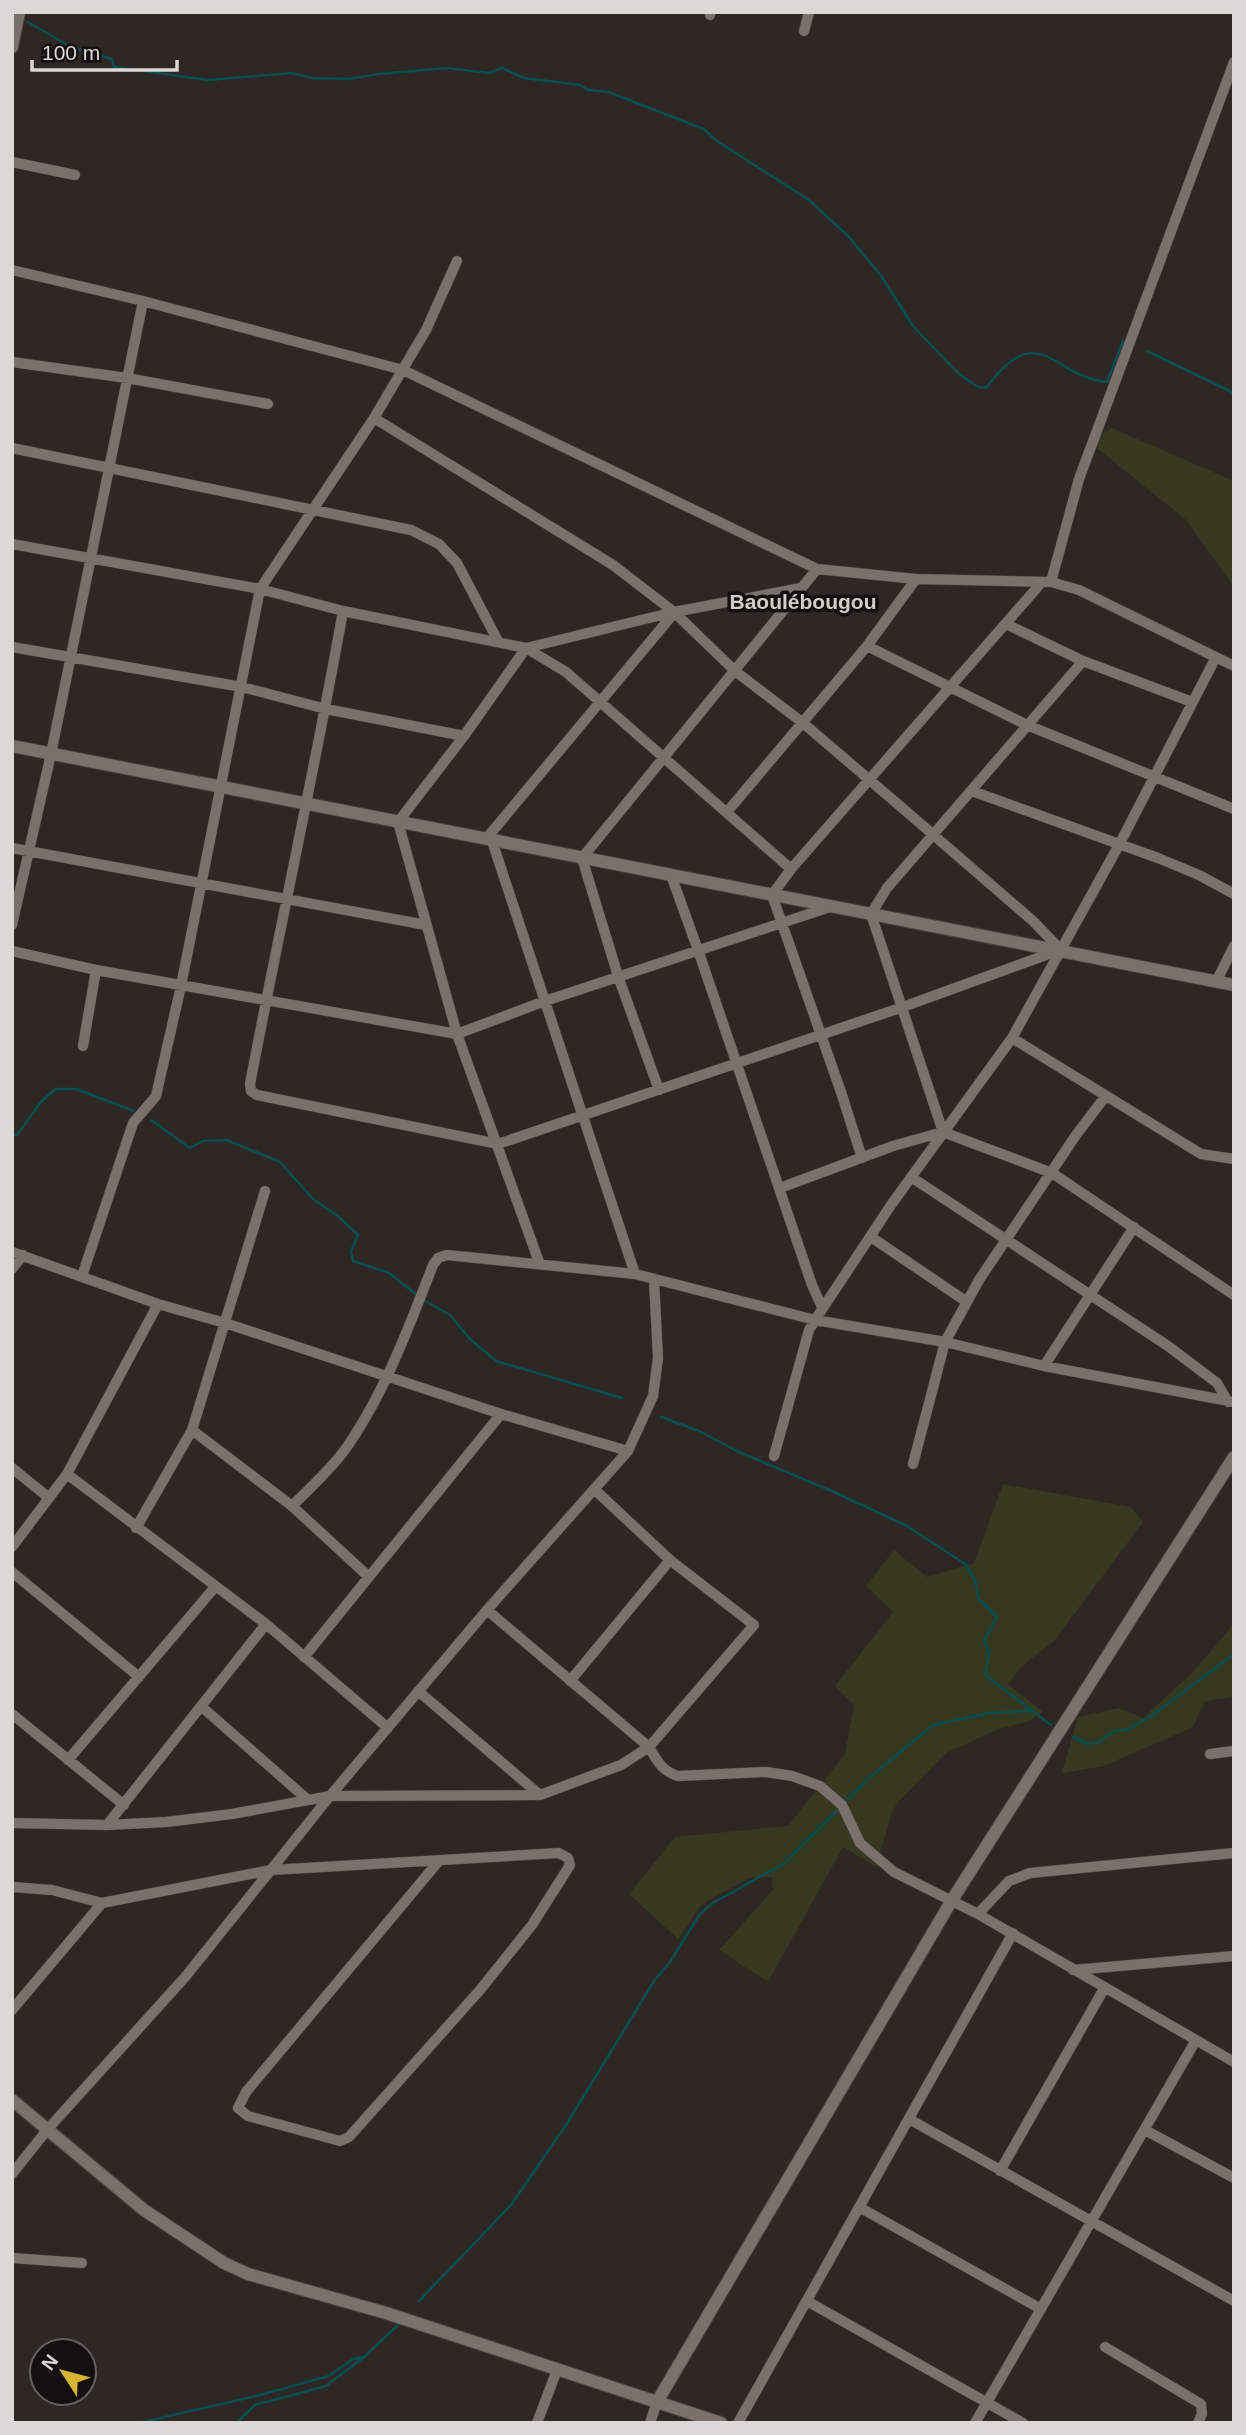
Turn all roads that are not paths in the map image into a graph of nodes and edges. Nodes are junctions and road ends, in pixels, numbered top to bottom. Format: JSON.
{"nodes":[{"id":1,"x":19,"y":12,"type":"edge"},
{"id":2,"x":808,"y":12,"type":"edge"},
{"id":3,"x":804,"y":31,"type":"dead end"},
{"id":4,"x":12,"y":47,"type":"edge"},
{"id":5,"x":1234,"y":62,"type":"edge"},
{"id":6,"x":12,"y":162,"type":"edge"},
{"id":7,"x":75,"y":175,"type":"dead end"},
{"id":8,"x":457,"y":261,"type":"dead end"},
{"id":9,"x":12,"y":270,"type":"edge"},
{"id":10,"x":143,"y":301,"type":"junction"},
{"id":11,"x":12,"y":362,"type":"edge"},
{"id":12,"x":403,"y":370,"type":"junction"},
{"id":13,"x":127,"y":378,"type":"junction"},
{"id":14,"x":268,"y":404,"type":"dead end"},
{"id":15,"x":374,"y":418,"type":"junction"},
{"id":16,"x":12,"y":448,"type":"edge"},
{"id":17,"x":109,"y":467,"type":"junction"},
{"id":18,"x":313,"y":509,"type":"junction"},
{"id":19,"x":12,"y":544,"type":"edge"},
{"id":20,"x":90,"y":559,"type":"junction"},
{"id":21,"x":817,"y":569,"type":"junction"},
{"id":22,"x":916,"y":579,"type":"junction"},
{"id":23,"x":1047,"y":582,"type":"junction"},
{"id":24,"x":260,"y":589,"type":"junction"},
{"id":25,"x":801,"y":589,"type":"junction"},
{"id":26,"x":344,"y":611,"type":"junction"},
{"id":27,"x":674,"y":612,"type":"junction"},
{"id":28,"x":1006,"y":624,"type":"junction"},
{"id":29,"x":498,"y":641,"type":"junction"},
{"id":30,"x":867,"y":646,"type":"junction"},
{"id":31,"x":12,"y":647,"type":"edge"},
{"id":32,"x":526,"y":648,"type":"junction"},
{"id":33,"x":69,"y":657,"type":"junction"},
{"id":34,"x":1216,"y":657,"type":"junction"},
{"id":35,"x":1083,"y":662,"type":"junction"},
{"id":36,"x":1234,"y":666,"type":"edge"},
{"id":37,"x":735,"y":671,"type":"junction"},
{"id":38,"x":951,"y":686,"type":"junction"},
{"id":39,"x":242,"y":687,"type":"junction"},
{"id":40,"x":601,"y":702,"type":"junction"},
{"id":41,"x":1192,"y":702,"type":"junction"},
{"id":42,"x":326,"y":709,"type":"junction"},
{"id":43,"x":803,"y":723,"type":"junction"},
{"id":44,"x":1027,"y":725,"type":"junction"},
{"id":45,"x":464,"y":736,"type":"junction"},
{"id":46,"x":12,"y":746,"type":"edge"},
{"id":47,"x":51,"y":754,"type":"junction"},
{"id":48,"x":665,"y":758,"type":"junction"},
{"id":49,"x":1154,"y":777,"type":"junction"},
{"id":50,"x":870,"y":781,"type":"junction"},
{"id":51,"x":220,"y":787,"type":"junction"},
{"id":52,"x":972,"y":791,"type":"junction"},
{"id":53,"x":305,"y":804,"type":"junction"},
{"id":54,"x":1234,"y":809,"type":"edge"},
{"id":55,"x":727,"y":812,"type":"junction"},
{"id":56,"x":398,"y":822,"type":"junction"},
{"id":57,"x":934,"y":835,"type":"junction"},
{"id":58,"x":489,"y":840,"type":"junction"},
{"id":59,"x":1119,"y":845,"type":"junction"},
{"id":60,"x":12,"y":848,"type":"edge"},
{"id":61,"x":27,"y":850,"type":"junction"},
{"id":62,"x":582,"y":858,"type":"junction"},
{"id":63,"x":792,"y":869,"type":"junction"},
{"id":64,"x":671,"y":875,"type":"junction"},
{"id":65,"x":201,"y":883,"type":"junction"},
{"id":66,"x":1234,"y":894,"type":"edge"},
{"id":67,"x":772,"y":895,"type":"junction"},
{"id":68,"x":287,"y":900,"type":"junction"},
{"id":69,"x":831,"y":906,"type":"junction"},
{"id":70,"x":871,"y":914,"type":"junction"},
{"id":71,"x":781,"y":923,"type":"junction"},
{"id":72,"x":12,"y":925,"type":"edge"},
{"id":73,"x":426,"y":925,"type":"junction"},
{"id":74,"x":1234,"y":946,"type":"edge"},
{"id":75,"x":698,"y":950,"type":"junction"},
{"id":76,"x":1061,"y":950,"type":"junction"},
{"id":77,"x":12,"y":951,"type":"edge"},
{"id":78,"x":96,"y":970,"type":"junction"},
{"id":79,"x":618,"y":976,"type":"junction"},
{"id":80,"x":1216,"y":982,"type":"junction"},
{"id":81,"x":1234,"y":985,"type":"edge"},
{"id":82,"x":181,"y":986,"type":"junction"},
{"id":83,"x":545,"y":1000,"type":"junction"},
{"id":84,"x":265,"y":1001,"type":"junction"},
{"id":85,"x":900,"y":1009,"type":"junction"},
{"id":86,"x":457,"y":1034,"type":"junction"},
{"id":87,"x":821,"y":1035,"type":"junction"},
{"id":88,"x":1012,"y":1038,"type":"junction"},
{"id":89,"x":83,"y":1046,"type":"dead end"},
{"id":90,"x":737,"y":1063,"type":"junction"},
{"id":91,"x":659,"y":1090,"type":"junction"},
{"id":92,"x":1105,"y":1097,"type":"junction"},
{"id":93,"x":583,"y":1115,"type":"junction"},
{"id":94,"x":943,"y":1132,"type":"junction"},
{"id":95,"x":498,"y":1144,"type":"junction"},
{"id":96,"x":862,"y":1158,"type":"junction"},
{"id":97,"x":1234,"y":1158,"type":"edge"},
{"id":98,"x":1052,"y":1173,"type":"junction"},
{"id":99,"x":911,"y":1177,"type":"junction"},
{"id":100,"x":780,"y":1188,"type":"junction"},
{"id":101,"x":265,"y":1191,"type":"dead end"},
{"id":102,"x":1135,"y":1227,"type":"junction"},
{"id":103,"x":871,"y":1237,"type":"junction"},
{"id":104,"x":1007,"y":1240,"type":"junction"},
{"id":105,"x":12,"y":1252,"type":"edge"},
{"id":106,"x":23,"y":1255,"type":"junction"},
{"id":107,"x":539,"y":1262,"type":"junction"},
{"id":108,"x":12,"y":1269,"type":"edge"},
{"id":109,"x":635,"y":1274,"type":"junction"},
{"id":110,"x":82,"y":1276,"type":"junction"},
{"id":111,"x":654,"y":1280,"type":"junction"},
{"id":112,"x":1090,"y":1295,"type":"junction"},
{"id":113,"x":1234,"y":1295,"type":"edge"},
{"id":114,"x":967,"y":1302,"type":"junction"},
{"id":115,"x":158,"y":1304,"type":"junction"},
{"id":116,"x":822,"y":1307,"type":"junction"},
{"id":117,"x":815,"y":1320,"type":"junction"},
{"id":118,"x":225,"y":1323,"type":"junction"},
{"id":119,"x":945,"y":1342,"type":"junction"},
{"id":120,"x":1044,"y":1366,"type":"junction"},
{"id":121,"x":387,"y":1376,"type":"junction"},
{"id":122,"x":1231,"y":1402,"type":"edge"},
{"id":123,"x":501,"y":1414,"type":"junction"},
{"id":124,"x":192,"y":1430,"type":"junction"},
{"id":125,"x":628,"y":1451,"type":"junction"},
{"id":126,"x":774,"y":1456,"type":"dead end"},
{"id":127,"x":1234,"y":1457,"type":"edge"},
{"id":128,"x":913,"y":1464,"type":"dead end"},
{"id":129,"x":12,"y":1468,"type":"edge"},
{"id":130,"x":67,"y":1474,"type":"junction"},
{"id":131,"x":594,"y":1489,"type":"junction"},
{"id":132,"x":49,"y":1498,"type":"junction"},
{"id":133,"x":292,"y":1506,"type":"junction"},
{"id":134,"x":136,"y":1528,"type":"junction"},
{"id":135,"x":12,"y":1546,"type":"edge"},
{"id":136,"x":670,"y":1560,"type":"junction"},
{"id":137,"x":12,"y":1572,"type":"edge"},
{"id":138,"x":369,"y":1577,"type":"junction"},
{"id":139,"x":215,"y":1587,"type":"junction"},
{"id":140,"x":487,"y":1610,"type":"junction"},
{"id":141,"x":266,"y":1624,"type":"junction"},
{"id":142,"x":304,"y":1657,"type":"junction"},
{"id":143,"x":139,"y":1677,"type":"junction"},
{"id":144,"x":570,"y":1681,"type":"junction"},
{"id":145,"x":418,"y":1691,"type":"junction"},
{"id":146,"x":201,"y":1707,"type":"junction"},
{"id":147,"x":12,"y":1714,"type":"edge"},
{"id":148,"x":388,"y":1728,"type":"junction"},
{"id":149,"x":649,"y":1747,"type":"junction"},
{"id":150,"x":1234,"y":1751,"type":"edge"},
{"id":151,"x":1210,"y":1754,"type":"dead end"},
{"id":152,"x":68,"y":1760,"type":"junction"},
{"id":153,"x":540,"y":1795,"type":"junction"},
{"id":154,"x":330,"y":1796,"type":"junction"},
{"id":155,"x":308,"y":1800,"type":"junction"},
{"id":156,"x":124,"y":1805,"type":"junction"},
{"id":157,"x":12,"y":1823,"type":"edge"},
{"id":158,"x":107,"y":1825,"type":"junction"},
{"id":159,"x":1234,"y":1853,"type":"edge"},
{"id":160,"x":438,"y":1862,"type":"junction"},
{"id":161,"x":271,"y":1870,"type":"junction"},
{"id":162,"x":12,"y":1887,"type":"edge"},
{"id":163,"x":952,"y":1900,"type":"junction"},
{"id":164,"x":102,"y":1903,"type":"junction"},
{"id":165,"x":978,"y":1914,"type":"junction"},
{"id":166,"x":1013,"y":1933,"type":"junction"},
{"id":167,"x":1234,"y":1956,"type":"edge"},
{"id":168,"x":1072,"y":1970,"type":"junction"},
{"id":169,"x":1105,"y":1987,"type":"junction"},
{"id":170,"x":12,"y":2010,"type":"edge"},
{"id":171,"x":1196,"y":2040,"type":"junction"},
{"id":172,"x":1234,"y":2062,"type":"edge"},
{"id":173,"x":12,"y":2100,"type":"edge"},
{"id":174,"x":909,"y":2119,"type":"junction"},
{"id":175,"x":47,"y":2130,"type":"junction"},
{"id":176,"x":1144,"y":2130,"type":"junction"},
{"id":177,"x":1000,"y":2171,"type":"junction"},
{"id":178,"x":12,"y":2174,"type":"edge"},
{"id":179,"x":1234,"y":2178,"type":"edge"},
{"id":180,"x":859,"y":2207,"type":"junction"},
{"id":181,"x":1091,"y":2222,"type":"junction"},
{"id":182,"x":12,"y":2258,"type":"edge"},
{"id":183,"x":82,"y":2263,"type":"dead end"},
{"id":184,"x":807,"y":2301,"type":"junction"},
{"id":185,"x":1234,"y":2301,"type":"edge"},
{"id":186,"x":1041,"y":2309,"type":"junction"},
{"id":187,"x":1105,"y":2347,"type":"dead end"},
{"id":188,"x":557,"y":2370,"type":"junction"},
{"id":189,"x":657,"y":2402,"type":"junction"},
{"id":190,"x":987,"y":2403,"type":"junction"},
{"id":191,"x":537,"y":2423,"type":"edge"},
{"id":192,"x":650,"y":2423,"type":"edge"},
{"id":193,"x":721,"y":2423,"type":"edge"},
{"id":194,"x":738,"y":2423,"type":"edge"},
{"id":195,"x":975,"y":2423,"type":"edge"},
{"id":196,"x":1023,"y":2423,"type":"edge"},
{"id":197,"x":1198,"y":2423,"type":"edge"}],
"edges":[{"from":1,"to":4,"type":"street"},
{"from":2,"to":3,"type":"street"},
{"from":5,"to":23,"type":"street"},
{"from":6,"to":7,"type":"street"},
{"from":8,"to":12,"type":"street"},
{"from":9,"to":10,"type":"street"},
{"from":10,"to":12,"type":"street"},
{"from":10,"to":13,"type":"street"},
{"from":11,"to":13,"type":"street"},
{"from":12,"to":15,"type":"street"},
{"from":12,"to":21,"type":"street"},
{"from":13,"to":14,"type":"street"},
{"from":13,"to":17,"type":"street"},
{"from":15,"to":18,"type":"street"},
{"from":15,"to":27,"type":"street"},
{"from":16,"to":17,"type":"street"},
{"from":17,"to":18,"type":"street"},
{"from":17,"to":20,"type":"street"},
{"from":18,"to":24,"type":"street"},
{"from":18,"to":29,"type":"street"},
{"from":19,"to":20,"type":"street"},
{"from":20,"to":24,"type":"street"},
{"from":20,"to":33,"type":"street"},
{"from":21,"to":22,"type":"street"},
{"from":21,"to":25,"type":"street"},
{"from":22,"to":23,"type":"street"},
{"from":22,"to":30,"type":"street"},
{"from":23,"to":28,"type":"street"},
{"from":23,"to":34,"type":"street"},
{"from":24,"to":26,"type":"street"},
{"from":24,"to":39,"type":"street"},
{"from":25,"to":27,"type":"street"},
{"from":25,"to":37,"type":"street"},
{"from":26,"to":29,"type":"street"},
{"from":26,"to":42,"type":"street"},
{"from":27,"to":32,"type":"street"},
{"from":27,"to":37,"type":"street"},
{"from":27,"to":40,"type":"street"},
{"from":28,"to":35,"type":"street"},
{"from":28,"to":38,"type":"street"},
{"from":29,"to":32,"type":"street"},
{"from":30,"to":38,"type":"street"},
{"from":30,"to":43,"type":"street"},
{"from":31,"to":33,"type":"street"},
{"from":32,"to":40,"type":"street"},
{"from":32,"to":45,"type":"street"},
{"from":33,"to":39,"type":"street"},
{"from":33,"to":47,"type":"street"},
{"from":34,"to":36,"type":"street"},
{"from":34,"to":41,"type":"street"},
{"from":35,"to":41,"type":"street"},
{"from":35,"to":44,"type":"street"},
{"from":37,"to":43,"type":"street"},
{"from":37,"to":48,"type":"street"},
{"from":38,"to":44,"type":"street"},
{"from":38,"to":50,"type":"street"},
{"from":39,"to":42,"type":"street"},
{"from":39,"to":51,"type":"street"},
{"from":40,"to":48,"type":"street"},
{"from":40,"to":58,"type":"street"},
{"from":41,"to":49,"type":"street"},
{"from":42,"to":45,"type":"street"},
{"from":42,"to":53,"type":"street"},
{"from":43,"to":50,"type":"street"},
{"from":43,"to":55,"type":"street"},
{"from":44,"to":49,"type":"street"},
{"from":44,"to":52,"type":"street"},
{"from":45,"to":56,"type":"street"},
{"from":46,"to":47,"type":"street"},
{"from":47,"to":51,"type":"street"},
{"from":47,"to":61,"type":"street"},
{"from":48,"to":55,"type":"street"},
{"from":48,"to":62,"type":"street"},
{"from":49,"to":54,"type":"street"},
{"from":49,"to":59,"type":"street"},
{"from":50,"to":57,"type":"street"},
{"from":50,"to":63,"type":"street"},
{"from":51,"to":53,"type":"street"},
{"from":51,"to":65,"type":"street"},
{"from":52,"to":57,"type":"street"},
{"from":52,"to":59,"type":"street"},
{"from":53,"to":56,"type":"street"},
{"from":53,"to":68,"type":"street"},
{"from":55,"to":63,"type":"street"},
{"from":56,"to":58,"type":"street"},
{"from":56,"to":73,"type":"street"},
{"from":57,"to":70,"type":"street"},
{"from":57,"to":76,"type":"street"},
{"from":58,"to":62,"type":"street"},
{"from":58,"to":83,"type":"street"},
{"from":59,"to":66,"type":"street"},
{"from":59,"to":76,"type":"street"},
{"from":60,"to":61,"type":"street"},
{"from":61,"to":65,"type":"street"},
{"from":61,"to":72,"type":"street"},
{"from":62,"to":64,"type":"street"},
{"from":62,"to":79,"type":"street"},
{"from":63,"to":67,"type":"street"},
{"from":64,"to":67,"type":"street"},
{"from":64,"to":75,"type":"street"},
{"from":65,"to":68,"type":"street"},
{"from":65,"to":82,"type":"street"},
{"from":67,"to":69,"type":"street"},
{"from":67,"to":71,"type":"street"},
{"from":68,"to":73,"type":"street"},
{"from":68,"to":84,"type":"street"},
{"from":69,"to":70,"type":"street"},
{"from":69,"to":71,"type":"street"},
{"from":70,"to":76,"type":"street"},
{"from":70,"to":85,"type":"street"},
{"from":71,"to":75,"type":"street"},
{"from":71,"to":87,"type":"street"},
{"from":73,"to":86,"type":"street"},
{"from":74,"to":80,"type":"street"},
{"from":75,"to":79,"type":"street"},
{"from":75,"to":90,"type":"street"},
{"from":76,"to":80,"type":"street"},
{"from":76,"to":85,"type":"street"},
{"from":76,"to":88,"type":"street"},
{"from":77,"to":78,"type":"street"},
{"from":78,"to":82,"type":"street"},
{"from":78,"to":89,"type":"street"},
{"from":79,"to":83,"type":"street"},
{"from":79,"to":91,"type":"street"},
{"from":80,"to":81,"type":"street"},
{"from":82,"to":84,"type":"street"},
{"from":82,"to":110,"type":"street"},
{"from":83,"to":86,"type":"street"},
{"from":83,"to":93,"type":"street"},
{"from":84,"to":86,"type":"street"},
{"from":84,"to":95,"type":"street"},
{"from":85,"to":87,"type":"street"},
{"from":85,"to":94,"type":"street"},
{"from":86,"to":95,"type":"street"},
{"from":87,"to":90,"type":"street"},
{"from":87,"to":96,"type":"street"},
{"from":88,"to":92,"type":"street"},
{"from":88,"to":94,"type":"street"},
{"from":90,"to":91,"type":"street"},
{"from":90,"to":100,"type":"street"},
{"from":91,"to":93,"type":"street"},
{"from":92,"to":97,"type":"street"},
{"from":92,"to":98,"type":"street"},
{"from":93,"to":95,"type":"street"},
{"from":93,"to":109,"type":"street"},
{"from":94,"to":96,"type":"street"},
{"from":94,"to":98,"type":"street"},
{"from":94,"to":99,"type":"street"},
{"from":95,"to":107,"type":"street"},
{"from":96,"to":100,"type":"street"},
{"from":98,"to":102,"type":"street"},
{"from":98,"to":104,"type":"street"},
{"from":99,"to":103,"type":"street"},
{"from":99,"to":104,"type":"street"},
{"from":100,"to":116,"type":"street"},
{"from":101,"to":118,"type":"street"},
{"from":102,"to":112,"type":"street"},
{"from":102,"to":113,"type":"street"},
{"from":103,"to":114,"type":"street"},
{"from":103,"to":116,"type":"street"},
{"from":104,"to":112,"type":"street"},
{"from":104,"to":114,"type":"street"},
{"from":105,"to":106,"type":"street"},
{"from":106,"to":108,"type":"street"},
{"from":106,"to":110,"type":"street"},
{"from":107,"to":109,"type":"street"},
{"from":107,"to":121,"type":"street"},
{"from":109,"to":111,"type":"street"},
{"from":110,"to":115,"type":"street"},
{"from":111,"to":117,"type":"street"},
{"from":111,"to":125,"type":"street"},
{"from":112,"to":120,"type":"street"},
{"from":112,"to":122,"type":"street"},
{"from":114,"to":119,"type":"street"},
{"from":115,"to":118,"type":"street"},
{"from":115,"to":130,"type":"street"},
{"from":116,"to":117,"type":"street"},
{"from":117,"to":119,"type":"street"},
{"from":117,"to":126,"type":"street"},
{"from":118,"to":121,"type":"street"},
{"from":118,"to":124,"type":"street"},
{"from":119,"to":120,"type":"street"},
{"from":119,"to":128,"type":"street"},
{"from":120,"to":122,"type":"street"},
{"from":121,"to":123,"type":"street"},
{"from":121,"to":133,"type":"street"},
{"from":123,"to":125,"type":"street"},
{"from":123,"to":138,"type":"street"},
{"from":124,"to":133,"type":"street"},
{"from":124,"to":134,"type":"street"},
{"from":125,"to":131,"type":"street"},
{"from":127,"to":163,"type":"street"},
{"from":129,"to":132,"type":"street"},
{"from":130,"to":132,"type":"street"},
{"from":130,"to":134,"type":"street"},
{"from":131,"to":136,"type":"street"},
{"from":131,"to":140,"type":"street"},
{"from":132,"to":135,"type":"street"},
{"from":133,"to":138,"type":"street"},
{"from":134,"to":139,"type":"street"},
{"from":136,"to":144,"type":"street"},
{"from":136,"to":149,"type":"street"},
{"from":137,"to":143,"type":"street"},
{"from":138,"to":142,"type":"street"},
{"from":139,"to":141,"type":"street"},
{"from":139,"to":143,"type":"street"},
{"from":140,"to":144,"type":"street"},
{"from":140,"to":145,"type":"street"},
{"from":141,"to":142,"type":"street"},
{"from":141,"to":146,"type":"street"},
{"from":142,"to":148,"type":"street"},
{"from":143,"to":152,"type":"street"},
{"from":144,"to":149,"type":"street"},
{"from":145,"to":148,"type":"street"},
{"from":145,"to":153,"type":"street"},
{"from":146,"to":155,"type":"street"},
{"from":146,"to":156,"type":"street"},
{"from":147,"to":152,"type":"street"},
{"from":148,"to":154,"type":"street"},
{"from":149,"to":153,"type":"street"},
{"from":149,"to":163,"type":"street"},
{"from":150,"to":151,"type":"street"},
{"from":152,"to":156,"type":"street"},
{"from":153,"to":154,"type":"street"},
{"from":154,"to":155,"type":"street"},
{"from":154,"to":161,"type":"street"},
{"from":155,"to":158,"type":"street"},
{"from":156,"to":158,"type":"street"},
{"from":157,"to":158,"type":"street"},
{"from":159,"to":165,"type":"street"},
{"from":160,"to":160,"type":"street"},
{"from":160,"to":161,"type":"street"},
{"from":161,"to":164,"type":"street"},
{"from":161,"to":175,"type":"street"},
{"from":162,"to":164,"type":"street"},
{"from":163,"to":165,"type":"street"},
{"from":163,"to":189,"type":"street"},
{"from":164,"to":170,"type":"street"},
{"from":165,"to":166,"type":"street"},
{"from":166,"to":168,"type":"street"},
{"from":166,"to":174,"type":"street"},
{"from":167,"to":168,"type":"street"},
{"from":168,"to":169,"type":"street"},
{"from":169,"to":171,"type":"street"},
{"from":169,"to":177,"type":"street"},
{"from":171,"to":172,"type":"street"},
{"from":171,"to":176,"type":"street"},
{"from":173,"to":175,"type":"street"},
{"from":174,"to":177,"type":"street"},
{"from":174,"to":180,"type":"street"},
{"from":175,"to":178,"type":"street"},
{"from":175,"to":188,"type":"street"},
{"from":176,"to":179,"type":"street"},
{"from":176,"to":181,"type":"street"},
{"from":177,"to":181,"type":"street"},
{"from":180,"to":184,"type":"street"},
{"from":180,"to":186,"type":"street"},
{"from":181,"to":185,"type":"street"},
{"from":181,"to":186,"type":"street"},
{"from":182,"to":183,"type":"street"},
{"from":184,"to":190,"type":"street"},
{"from":184,"to":194,"type":"street"},
{"from":186,"to":190,"type":"street"},
{"from":187,"to":197,"type":"street"},
{"from":188,"to":189,"type":"street"},
{"from":188,"to":191,"type":"street"},
{"from":189,"to":192,"type":"street"},
{"from":189,"to":193,"type":"street"},
{"from":190,"to":195,"type":"street"},
{"from":190,"to":196,"type":"street"}]}
